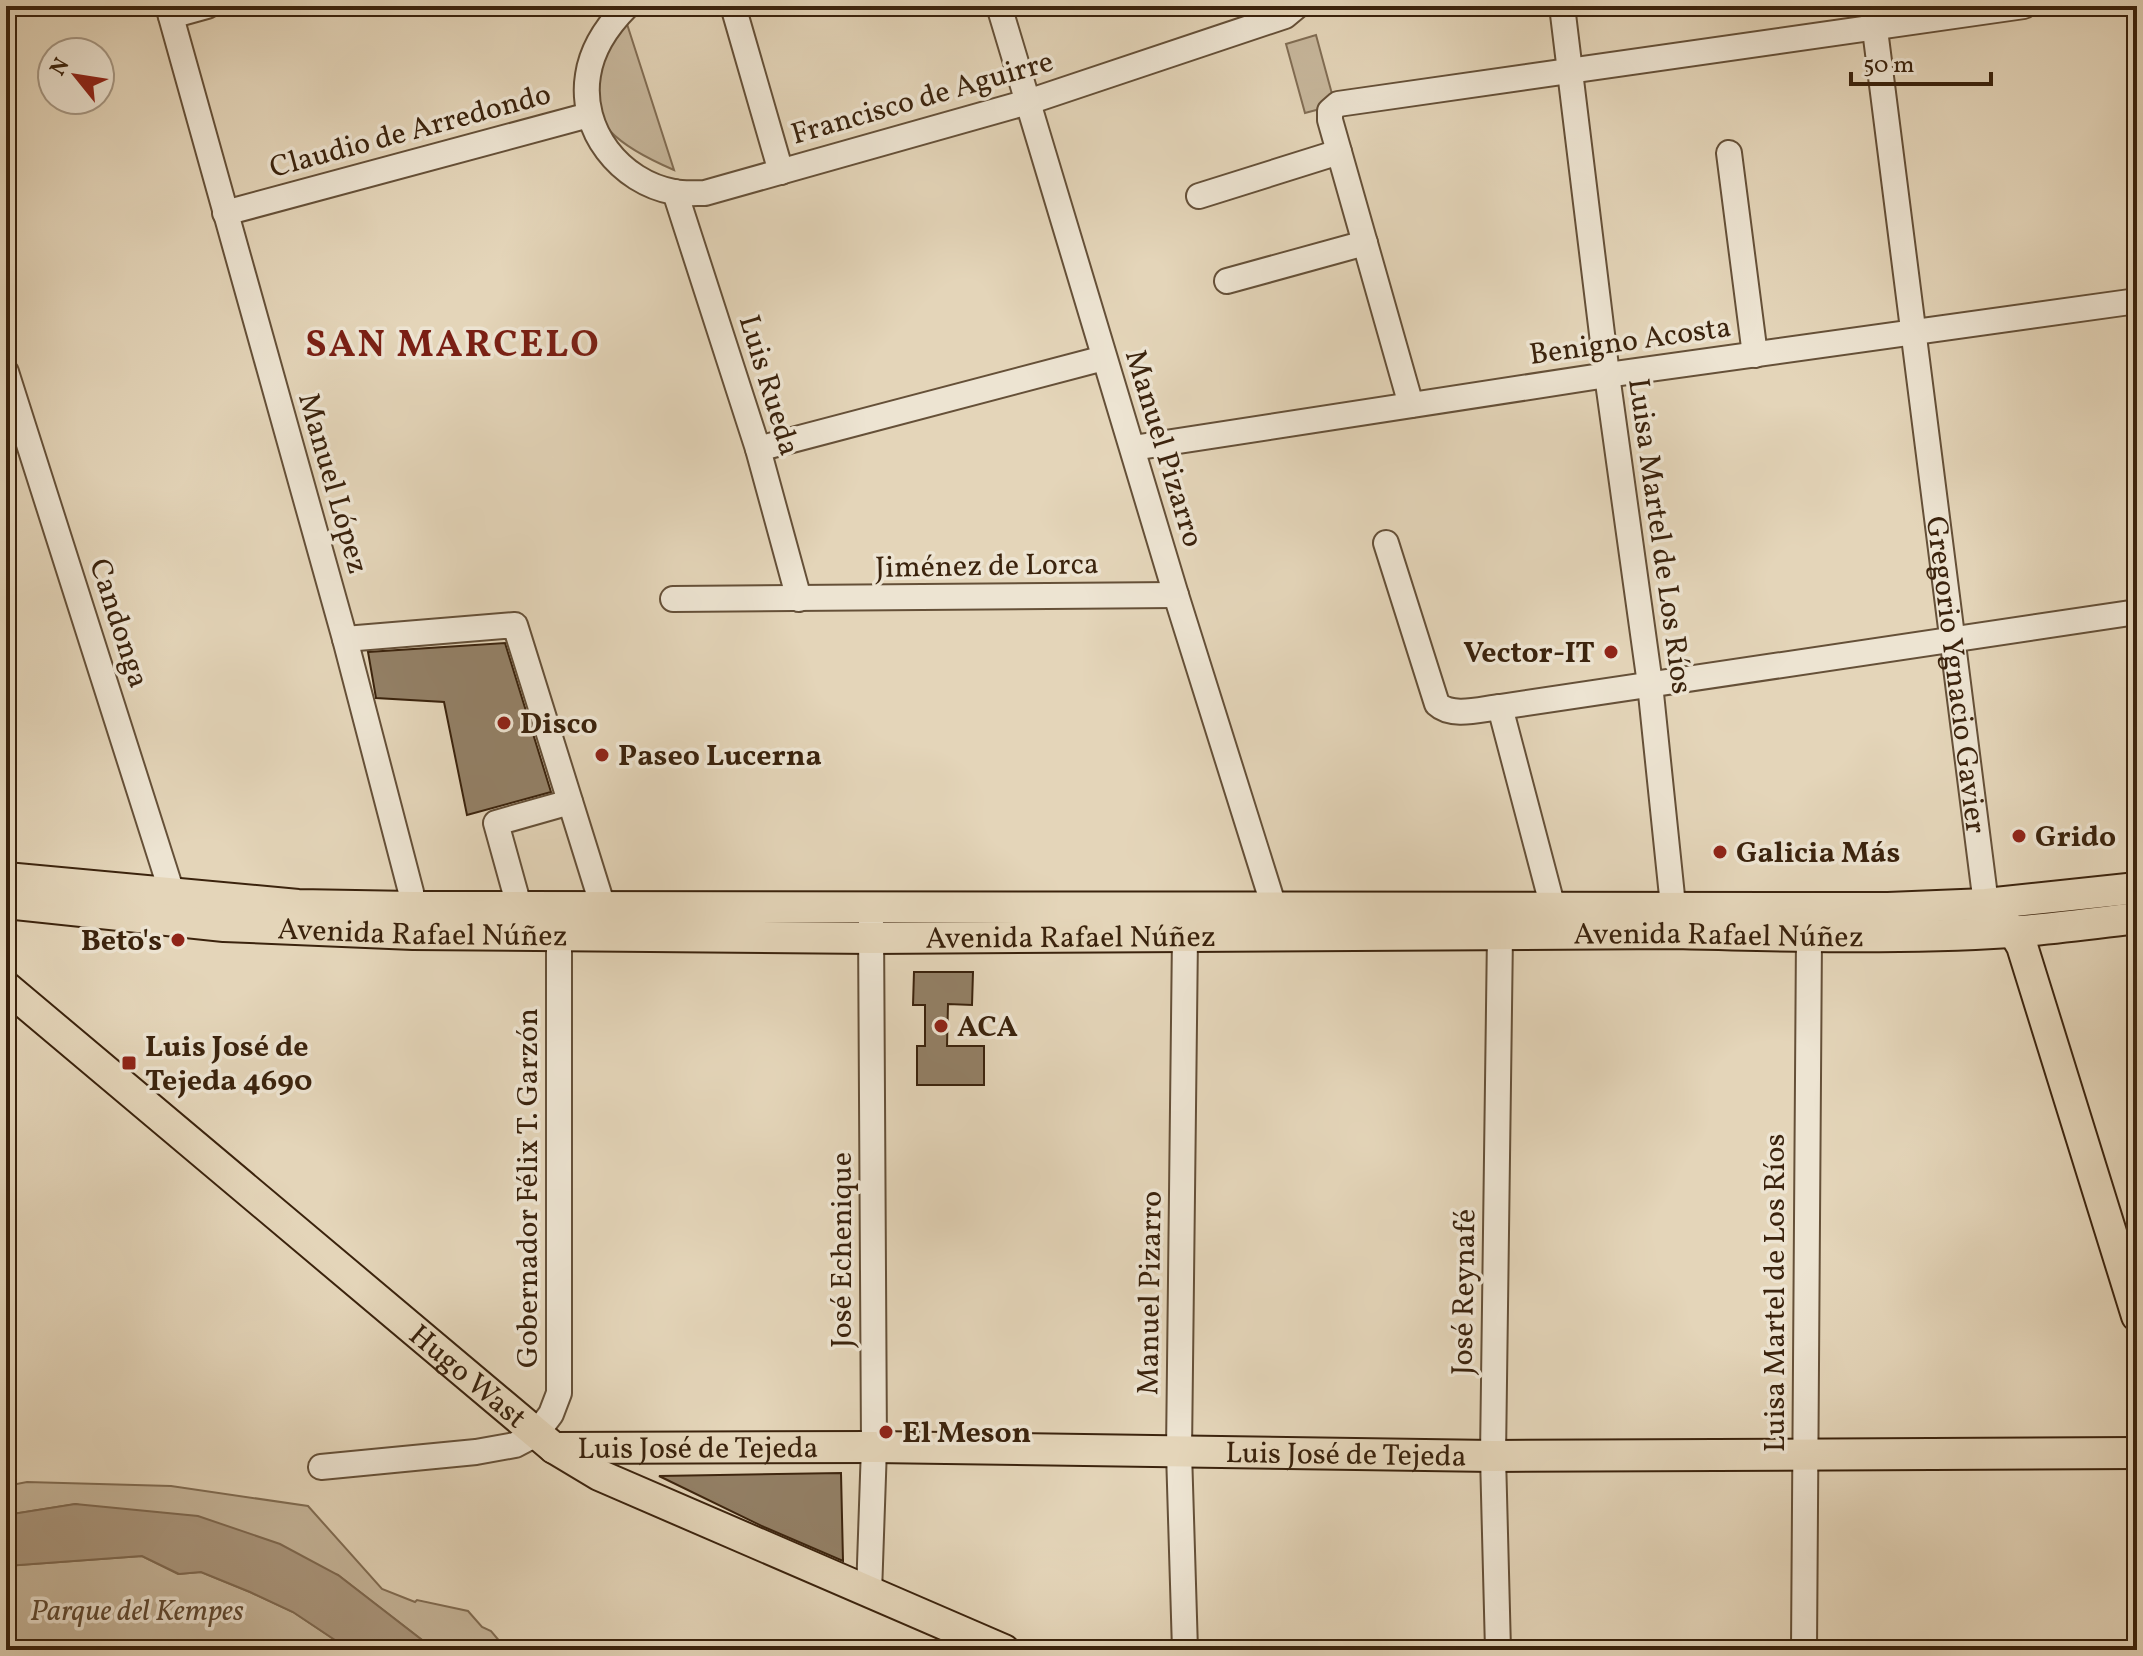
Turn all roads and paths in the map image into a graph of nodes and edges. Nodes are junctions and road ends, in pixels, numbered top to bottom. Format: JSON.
{"nodes":[{"id":1,"x":207,"y":6,"type":"edge"},
{"id":2,"x":627,"y":6,"type":"edge"},
{"id":3,"x":733,"y":6,"type":"edge"},
{"id":4,"x":999,"y":6,"type":"edge"},
{"id":5,"x":1297,"y":6,"type":"edge"},
{"id":6,"x":1562,"y":6,"type":"edge"},
{"id":7,"x":2024,"y":6,"type":"edge"},
{"id":8,"x":170,"y":11,"type":"edge"},
{"id":9,"x":1873,"y":18,"type":"edge"},
{"id":10,"x":1570,"y":71,"type":"junction"},
{"id":11,"x":1028,"y":102,"type":"junction"},
{"id":12,"x":589,"y":115,"type":"junction"},
{"id":13,"x":1339,"y":152,"type":"junction"},
{"id":14,"x":1729,"y":153,"type":"dead end"},
{"id":15,"x":781,"y":172,"type":"junction"},
{"id":16,"x":675,"y":192,"type":"junction"},
{"id":17,"x":1199,"y":196,"type":"dead end"},
{"id":18,"x":225,"y":213,"type":"junction"},
{"id":19,"x":1365,"y":243,"type":"junction"},
{"id":20,"x":1227,"y":281,"type":"dead end"},
{"id":21,"x":2137,"y":301,"type":"edge"},
{"id":22,"x":1912,"y":333,"type":"junction"},
{"id":23,"x":1755,"y":355,"type":"junction"},
{"id":24,"x":1104,"y":358,"type":"junction"},
{"id":25,"x":6,"y":372,"type":"edge"},
{"id":26,"x":1607,"y":375,"type":"junction"},
{"id":27,"x":1411,"y":405,"type":"junction"},
{"id":28,"x":1133,"y":448,"type":"junction"},
{"id":29,"x":758,"y":449,"type":"junction"},
{"id":30,"x":1386,"y":543,"type":"dead end"},
{"id":31,"x":1176,"y":595,"type":"junction"},
{"id":32,"x":673,"y":599,"type":"dead end"},
{"id":33,"x":799,"y":599,"type":"junction"},
{"id":34,"x":2137,"y":612,"type":"edge"},
{"id":35,"x":345,"y":639,"type":"junction"},
{"id":36,"x":1950,"y":641,"type":"junction"},
{"id":37,"x":1650,"y":684,"type":"junction"},
{"id":38,"x":1500,"y":707,"type":"junction"},
{"id":39,"x":570,"y":802,"type":"junction"},
{"id":40,"x":6,"y":878,"type":"edge"},
{"id":41,"x":2137,"y":888,"type":"edge"},
{"id":42,"x":172,"y":893,"type":"junction"},
{"id":43,"x":6,"y":903,"type":"edge"},
{"id":44,"x":1986,"y":904,"type":"junction"},
{"id":45,"x":519,"y":906,"type":"junction"},
{"id":46,"x":603,"y":907,"type":"junction"},
{"id":47,"x":1274,"y":907,"type":"junction"},
{"id":48,"x":870,"y":908,"type":"junction"},
{"id":49,"x":1553,"y":908,"type":"junction"},
{"id":50,"x":2137,"y":918,"type":"edge"},
{"id":51,"x":413,"y":920,"type":"junction"},
{"id":52,"x":1675,"y":920,"type":"junction"},
{"id":53,"x":2013,"y":931,"type":"junction"},
{"id":54,"x":1500,"y":934,"type":"junction"},
{"id":55,"x":559,"y":936,"type":"junction"},
{"id":56,"x":1185,"y":936,"type":"junction"},
{"id":57,"x":1809,"y":936,"type":"junction"},
{"id":58,"x":872,"y":938,"type":"junction"},
{"id":59,"x":6,"y":987,"type":"edge"},
{"id":60,"x":2137,"y":1316,"type":"edge"},
{"id":61,"x":545,"y":1441,"type":"junction"},
{"id":62,"x":874,"y":1447,"type":"junction"},
{"id":63,"x":1179,"y":1452,"type":"junction"},
{"id":64,"x":2137,"y":1453,"type":"edge"},
{"id":65,"x":1805,"y":1454,"type":"junction"},
{"id":66,"x":1493,"y":1456,"type":"junction"},
{"id":67,"x":321,"y":1467,"type":"dead end"},
{"id":68,"x":869,"y":1593,"type":"junction"},
{"id":69,"x":113,"y":1650,"type":"edge"},
{"id":70,"x":162,"y":1650,"type":"edge"},
{"id":71,"x":1004,"y":1650,"type":"edge"},
{"id":72,"x":1185,"y":1650,"type":"edge"},
{"id":73,"x":1498,"y":1650,"type":"edge"},
{"id":74,"x":1804,"y":1650,"type":"edge"}],
"edges":[{"from":1,"to":8,"type":"street"},
{"from":2,"to":12,"type":"street","name":"Claudio de Arredondo"},
{"from":3,"to":15,"type":"street"},
{"from":4,"to":11,"type":"street","name":"Manuel Pizarro"},
{"from":5,"to":11,"type":"street","name":"Francisco de Aguirre"},
{"from":6,"to":10,"type":"street","name":"Luisa Martel de Los Ríos"},
{"from":7,"to":9,"type":"street"},
{"from":8,"to":18,"type":"street","name":"Manuel López"},
{"from":9,"to":10,"type":"street"},
{"from":9,"to":22,"type":"street","name":"Gregorio Ygnacio Gavier"},
{"from":10,"to":13,"type":"street"},
{"from":10,"to":26,"type":"street","name":"Luisa Martel de Los Ríos"},
{"from":11,"to":15,"type":"street","name":"Francisco de Aguirre"},
{"from":11,"to":24,"type":"street","name":"Manuel Pizarro"},
{"from":12,"to":16,"type":"street","name":"Francisco de Aguirre"},
{"from":12,"to":18,"type":"street","name":"Claudio de Arredondo"},
{"from":13,"to":17,"type":"street"},
{"from":13,"to":19,"type":"street"},
{"from":14,"to":23,"type":"street"},
{"from":15,"to":16,"type":"street","name":"Francisco de Aguirre"},
{"from":16,"to":29,"type":"street","name":"Luis Rueda"},
{"from":18,"to":35,"type":"street","name":"Manuel López"},
{"from":19,"to":20,"type":"street"},
{"from":19,"to":27,"type":"street"},
{"from":21,"to":22,"type":"street","name":"Benigno Acosta"},
{"from":22,"to":23,"type":"street","name":"Benigno Acosta"},
{"from":22,"to":36,"type":"street","name":"Gregorio Ygnacio Gavier"},
{"from":23,"to":26,"type":"street","name":"Benigno Acosta"},
{"from":24,"to":28,"type":"street","name":"Manuel Pizarro"},
{"from":24,"to":29,"type":"street"},
{"from":25,"to":42,"type":"street","name":"Candonga"},
{"from":26,"to":27,"type":"street","name":"Benigno Acosta"},
{"from":26,"to":37,"type":"street","name":"Luisa Martel de Los Ríos"},
{"from":27,"to":28,"type":"street","name":"Benigno Acosta"},
{"from":28,"to":31,"type":"street","name":"Manuel Pizarro"},
{"from":29,"to":33,"type":"street","name":"Luis Rueda"},
{"from":30,"to":38,"type":"street"},
{"from":31,"to":33,"type":"street","name":"Jiménez de Lorca"},
{"from":31,"to":47,"type":"street","name":"Manuel Pizarro"},
{"from":32,"to":33,"type":"street","name":"Jiménez de Lorca"},
{"from":34,"to":36,"type":"street"},
{"from":35,"to":39,"type":"street"},
{"from":35,"to":51,"type":"street","name":"Manuel López"},
{"from":36,"to":37,"type":"street"},
{"from":36,"to":44,"type":"street","name":"Gregorio Ygnacio Gavier"},
{"from":37,"to":38,"type":"street"},
{"from":37,"to":52,"type":"street","name":"Luisa Martel de Los Ríos"},
{"from":38,"to":49,"type":"street"},
{"from":39,"to":45,"type":"street"},
{"from":39,"to":46,"type":"street"},
{"from":40,"to":42,"type":"main road","name":"Avenida Rafael Núñez"},
{"from":41,"to":44,"type":"main road","name":"Avenida Rafael Núñez"},
{"from":42,"to":51,"type":"main road","name":"Avenida Rafael Núñez"},
{"from":43,"to":51,"type":"main road","name":"Avenida Rafael Núñez"},
{"from":44,"to":52,"type":"main road","name":"Avenida Rafael Núñez"},
{"from":44,"to":53,"type":"main road"},
{"from":45,"to":46,"type":"main road","name":"Avenida Rafael Núñez"},
{"from":45,"to":51,"type":"main road","name":"Avenida Rafael Núñez"},
{"from":46,"to":48,"type":"main road","name":"Avenida Rafael Núñez"},
{"from":47,"to":48,"type":"main road","name":"Avenida Rafael Núñez"},
{"from":47,"to":49,"type":"main road","name":"Avenida Rafael Núñez"},
{"from":48,"to":58,"type":"street","name":"José Echenique"},
{"from":49,"to":52,"type":"main road","name":"Avenida Rafael Núñez"},
{"from":50,"to":53,"type":"main road","name":"Avenida Rafael Núñez"},
{"from":51,"to":55,"type":"main road","name":"Avenida Rafael Núñez"},
{"from":52,"to":54,"type":"main road","name":"Avenida Rafael Núñez"},
{"from":52,"to":57,"type":"main road","name":"Avenida Rafael Núñez"},
{"from":53,"to":57,"type":"main road","name":"Avenida Rafael Núñez"},
{"from":53,"to":60,"type":"main road"},
{"from":54,"to":56,"type":"main road","name":"Avenida Rafael Núñez"},
{"from":54,"to":66,"type":"street","name":"José Reynafé"},
{"from":55,"to":58,"type":"main road","name":"Avenida Rafael Núñez"},
{"from":55,"to":61,"type":"street","name":"Gobernador Félix T. Garzón"},
{"from":56,"to":58,"type":"main road","name":"Avenida Rafael Núñez"},
{"from":56,"to":63,"type":"street","name":"Manuel Pizarro"},
{"from":57,"to":65,"type":"street","name":"Luisa Martel de Los Ríos"},
{"from":58,"to":62,"type":"street","name":"José Echenique"},
{"from":59,"to":61,"type":"main road","name":"Hugo Wast"},
{"from":61,"to":62,"type":"main road","name":"Luis José de Tejeda"},
{"from":61,"to":67,"type":"street","name":"Luis José de Tejeda"},
{"from":61,"to":68,"type":"main road","name":"Hugo Wast"},
{"from":62,"to":63,"type":"main road","name":"Luis José de Tejeda"},
{"from":62,"to":68,"type":"street","name":"José Echenique"},
{"from":63,"to":66,"type":"main road","name":"Luis José de Tejeda"},
{"from":63,"to":72,"type":"street","name":"Manuel Pizarro"},
{"from":64,"to":65,"type":"main road","name":"Luis José de Tejeda"},
{"from":65,"to":66,"type":"main road","name":"Luis José de Tejeda"},
{"from":65,"to":74,"type":"street","name":"Luisa Martel de Los Ríos"},
{"from":66,"to":73,"type":"street","name":"José Reynafé"},
{"from":68,"to":71,"type":"main road","name":"Hugo Wast"},
{"from":69,"to":70,"type":"path"}]}
